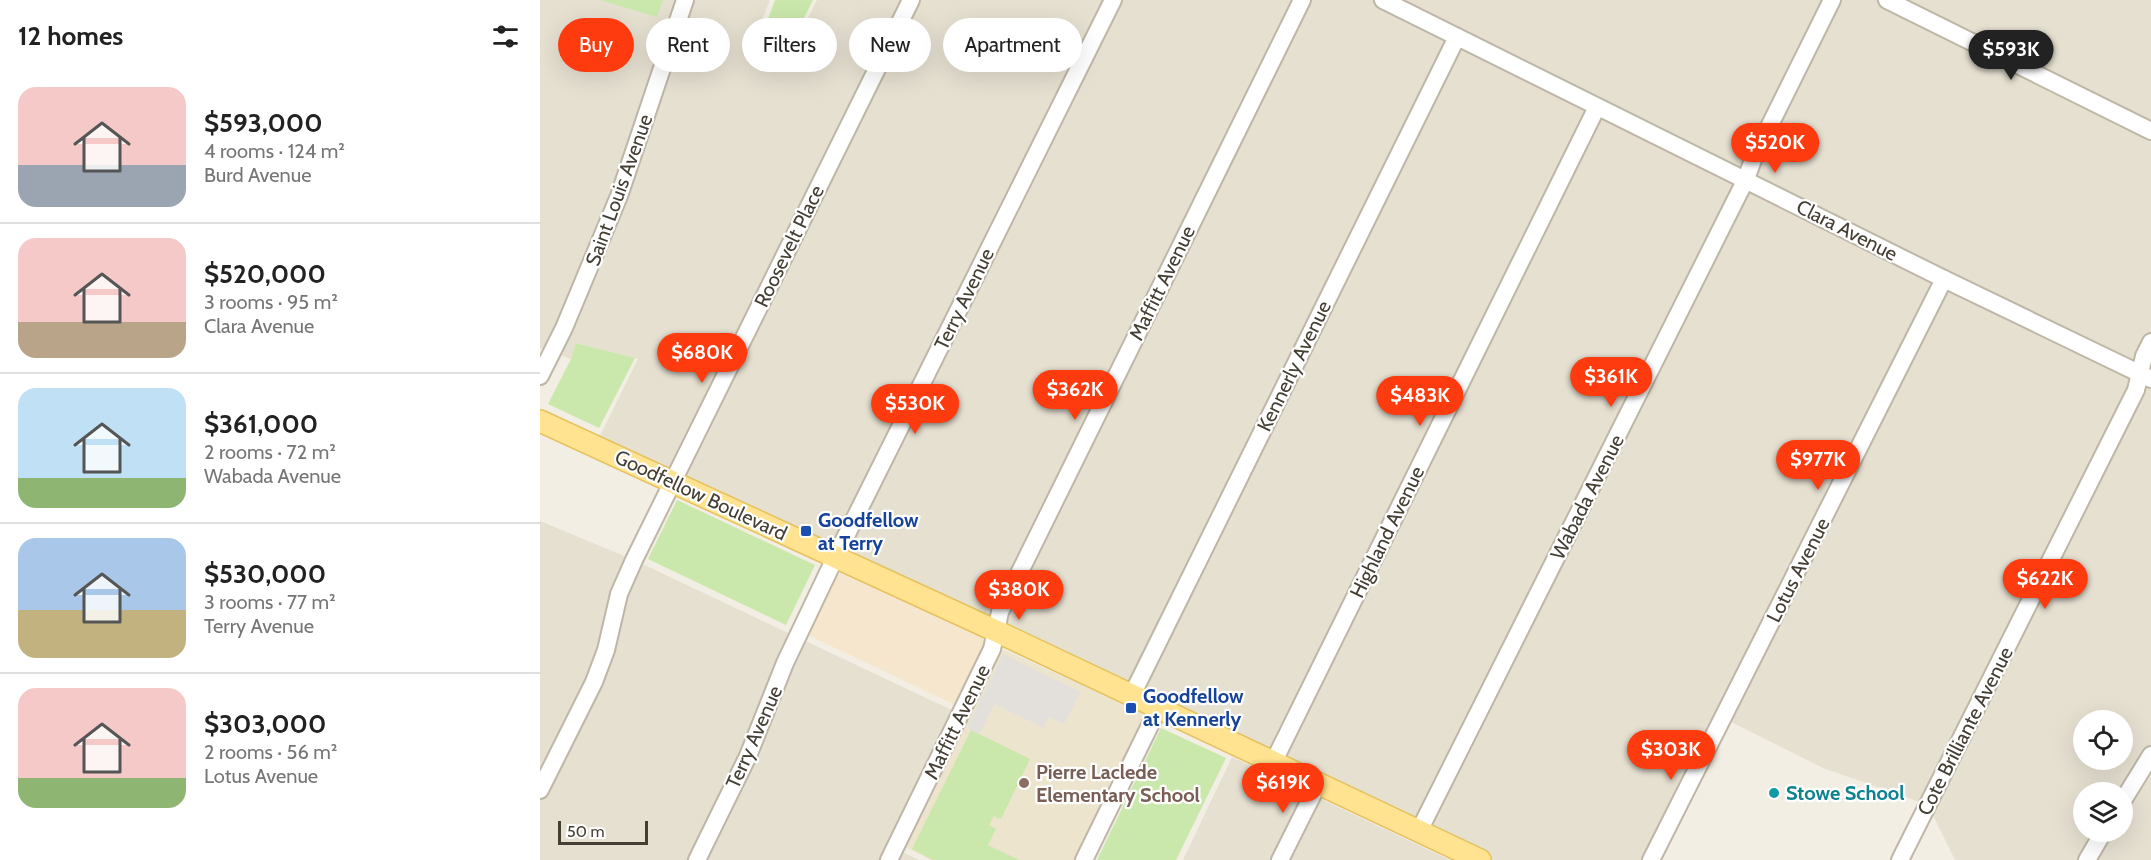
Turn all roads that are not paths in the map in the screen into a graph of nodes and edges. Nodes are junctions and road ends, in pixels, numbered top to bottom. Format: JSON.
{"nodes":[{"id":1,"x":685,"y":0,"type":"edge"},
{"id":2,"x":911,"y":0,"type":"edge"},
{"id":3,"x":1113,"y":0,"type":"edge"},
{"id":4,"x":1302,"y":0,"type":"edge"},
{"id":5,"x":1383,"y":0,"type":"edge"},
{"id":6,"x":1832,"y":0,"type":"edge"},
{"id":7,"x":1887,"y":0,"type":"edge"},
{"id":8,"x":1457,"y":37,"type":"junction"},
{"id":9,"x":1597,"y":107,"type":"junction"},
{"id":10,"x":2151,"y":131,"type":"edge"},
{"id":11,"x":1746,"y":179,"type":"junction"},
{"id":12,"x":1944,"y":279,"type":"junction"},
{"id":13,"x":2151,"y":342,"type":"edge"},
{"id":14,"x":540,"y":376,"type":"edge"},
{"id":15,"x":2146,"y":376,"type":"edge"},
{"id":16,"x":540,"y":421,"type":"edge"},
{"id":17,"x":673,"y":481,"type":"junction"},
{"id":18,"x":835,"y":558,"type":"junction"},
{"id":19,"x":996,"y":631,"type":"junction"},
{"id":20,"x":1132,"y":695,"type":"junction"},
{"id":21,"x":1158,"y":709,"type":"junction"},
{"id":22,"x":2151,"y":756,"type":"edge"},
{"id":23,"x":1273,"y":763,"type":"junction"},
{"id":24,"x":1318,"y":784,"type":"junction"},
{"id":25,"x":2133,"y":785,"type":"edge"},
{"id":26,"x":540,"y":789,"type":"edge"},
{"id":27,"x":1419,"y":831,"type":"junction"},
{"id":28,"x":2097,"y":842,"type":"edge"},
{"id":29,"x":1475,"y":859,"type":"edge"},
{"id":30,"x":697,"y":860,"type":"edge"},
{"id":31,"x":889,"y":860,"type":"edge"},
{"id":32,"x":1084,"y":860,"type":"edge"},
{"id":33,"x":1280,"y":860,"type":"edge"},
{"id":34,"x":1651,"y":860,"type":"edge"},
{"id":35,"x":1900,"y":860,"type":"edge"},
{"id":36,"x":2086,"y":860,"type":"edge"}],
"edges":[{"from":1,"to":14,"type":"street","name":"Saint Louis Avenue"},
{"from":2,"to":17,"type":"street","name":"Roosevelt Place"},
{"from":3,"to":18,"type":"street","name":"Terry Avenue"},
{"from":4,"to":19,"type":"street","name":"Maffitt Avenue"},
{"from":5,"to":8,"type":"street","name":"Clara Avenue"},
{"from":6,"to":11,"type":"street","name":"Wabada Avenue"},
{"from":7,"to":10,"type":"street"},
{"from":8,"to":9,"type":"street","name":"Clara Avenue"},
{"from":8,"to":20,"type":"street","name":"Kennerly Avenue"},
{"from":9,"to":11,"type":"street","name":"Clara Avenue"},
{"from":9,"to":23,"type":"street","name":"Highland Avenue"},
{"from":11,"to":12,"type":"street","name":"Clara Avenue"},
{"from":11,"to":27,"type":"street","name":"Wabada Avenue"},
{"from":12,"to":15,"type":"street","name":"Clara Avenue"},
{"from":12,"to":34,"type":"street","name":"Lotus Avenue"},
{"from":13,"to":15,"type":"street","name":"Cote Brilliante Avenue"},
{"from":15,"to":35,"type":"street","name":"Cote Brilliante Avenue"},
{"from":16,"to":17,"type":"main road","name":"Goodfellow Boulevard"},
{"from":17,"to":18,"type":"main road","name":"Goodfellow Boulevard"},
{"from":17,"to":26,"type":"street","name":"Roosevelt Place"},
{"from":18,"to":19,"type":"main road","name":"Goodfellow Boulevard"},
{"from":18,"to":30,"type":"street","name":"Terry Avenue"},
{"from":19,"to":20,"type":"main road","name":"Goodfellow Boulevard"},
{"from":19,"to":31,"type":"street","name":"Maffitt Avenue"},
{"from":20,"to":21,"type":"main road","name":"Goodfellow Boulevard"},
{"from":21,"to":23,"type":"main road","name":"Goodfellow Boulevard"},
{"from":21,"to":32,"type":"street"},
{"from":22,"to":25,"type":"street"},
{"from":23,"to":24,"type":"main road","name":"Goodfellow Boulevard"},
{"from":24,"to":27,"type":"main road","name":"Goodfellow Boulevard"},
{"from":24,"to":33,"type":"street"},
{"from":27,"to":29,"type":"main road","name":"Goodfellow Boulevard"},
{"from":28,"to":36,"type":"street"}]}
